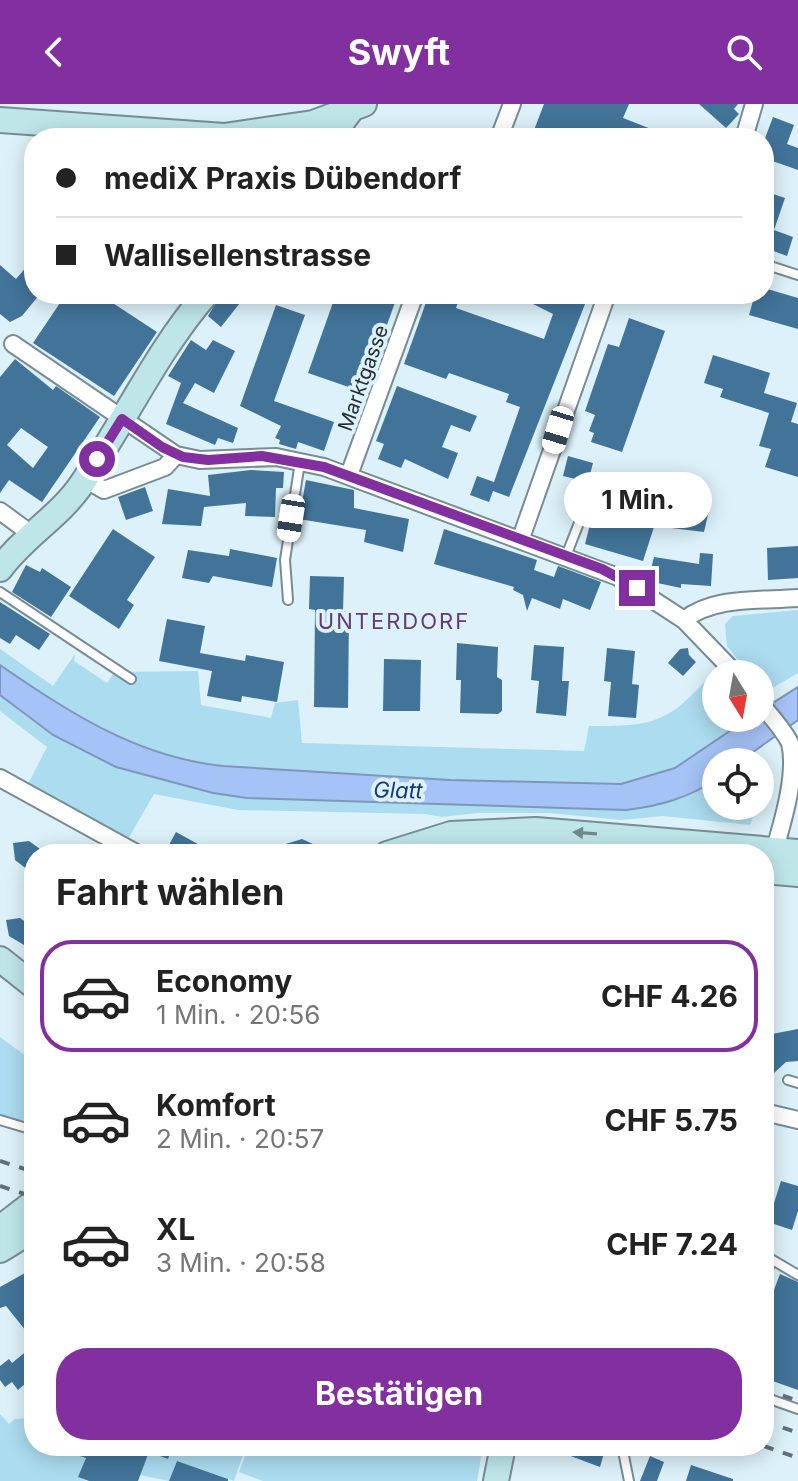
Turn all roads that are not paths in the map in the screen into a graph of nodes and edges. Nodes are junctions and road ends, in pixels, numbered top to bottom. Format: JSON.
{"nodes":[{"id":1,"x":512,"y":104,"type":"edge"},
{"id":2,"x":754,"y":104,"type":"edge"},
{"id":3,"x":357,"y":106,"type":"edge"},
{"id":4,"x":0,"y":120,"type":"edge"},
{"id":5,"x":51,"y":128,"type":"edge"},
{"id":6,"x":279,"y":128,"type":"edge"},
{"id":7,"x":338,"y":128,"type":"edge"},
{"id":8,"x":503,"y":128,"type":"edge"},
{"id":9,"x":747,"y":128,"type":"edge"},
{"id":10,"x":774,"y":267,"type":"edge"},
{"id":11,"x":798,"y":275,"type":"edge"},
{"id":12,"x":198,"y":304,"type":"edge"},
{"id":13,"x":411,"y":304,"type":"edge"},
{"id":14,"x":603,"y":304,"type":"edge"},
{"id":15,"x":13,"y":344,"type":"dead end"},
{"id":16,"x":122,"y":419,"type":"junction"},
{"id":17,"x":176,"y":455,"type":"junction"},
{"id":18,"x":300,"y":460,"type":"junction"},
{"id":19,"x":349,"y":475,"type":"junction"},
{"id":20,"x":94,"y":489,"type":"junction"},
{"id":21,"x":592,"y":490,"type":"dead end"},
{"id":22,"x":0,"y":511,"type":"edge"},
{"id":23,"x":30,"y":533,"type":"junction"},
{"id":24,"x":521,"y":538,"type":"junction"},
{"id":25,"x":566,"y":556,"type":"junction"},
{"id":26,"x":0,"y":569,"type":"edge"},
{"id":27,"x":0,"y":592,"type":"edge"},
{"id":28,"x":798,"y":598,"type":"edge"},
{"id":29,"x":288,"y":600,"type":"dead end"},
{"id":30,"x":684,"y":620,"type":"junction"},
{"id":31,"x":723,"y":660,"type":"edge"},
{"id":32,"x":131,"y":679,"type":"dead end"},
{"id":33,"x":774,"y":721,"type":"edge"},
{"id":34,"x":797,"y":761,"type":"edge"},
{"id":35,"x":0,"y":778,"type":"edge"},
{"id":36,"x":120,"y":844,"type":"edge"},
{"id":37,"x":412,"y":844,"type":"edge"},
{"id":38,"x":645,"y":844,"type":"edge"},
{"id":39,"x":774,"y":867,"type":"edge"},
{"id":40,"x":798,"y":874,"type":"edge"},
{"id":41,"x":0,"y":959,"type":"edge"},
{"id":42,"x":24,"y":978,"type":"edge"},
{"id":43,"x":0,"y":1120,"type":"edge"},
{"id":44,"x":798,"y":1120,"type":"edge"},
{"id":45,"x":774,"y":1122,"type":"edge"},
{"id":46,"x":24,"y":1127,"type":"edge"},
{"id":47,"x":24,"y":1210,"type":"edge"},
{"id":48,"x":0,"y":1228,"type":"edge"},
{"id":49,"x":24,"y":1235,"type":"edge"},
{"id":50,"x":0,"y":1250,"type":"edge"},
{"id":51,"x":774,"y":1261,"type":"edge"},
{"id":52,"x":798,"y":1275,"type":"edge"},
{"id":53,"x":774,"y":1401,"type":"edge"},
{"id":54,"x":798,"y":1409,"type":"edge"},
{"id":55,"x":501,"y":1456,"type":"edge"},
{"id":56,"x":624,"y":1456,"type":"edge"},
{"id":57,"x":496,"y":1481,"type":"edge"},
{"id":58,"x":629,"y":1481,"type":"edge"}],
"edges":[{"from":1,"to":8,"type":"street"},
{"from":2,"to":9,"type":"street"},
{"from":3,"to":6,"type":"street"},
{"from":3,"to":7,"type":"street"},
{"from":4,"to":5,"type":"street"},
{"from":10,"to":11,"type":"lane"},
{"from":12,"to":16,"type":"street"},
{"from":13,"to":19,"type":"street","name":"Marktgasse"},
{"from":14,"to":24,"type":"street"},
{"from":15,"to":16,"type":"street"},
{"from":16,"to":17,"type":"street"},
{"from":16,"to":20,"type":"street"},
{"from":17,"to":18,"type":"street"},
{"from":17,"to":20,"type":"street"},
{"from":18,"to":19,"type":"street"},
{"from":18,"to":29,"type":"lane"},
{"from":19,"to":24,"type":"street"},
{"from":20,"to":23,"type":"street"},
{"from":21,"to":25,"type":"lane"},
{"from":22,"to":23,"type":"street"},
{"from":23,"to":26,"type":"street"},
{"from":24,"to":25,"type":"street"},
{"from":25,"to":30,"type":"street"},
{"from":27,"to":32,"type":"lane"},
{"from":28,"to":30,"type":"street"},
{"from":30,"to":31,"type":"street"},
{"from":33,"to":34,"type":"street"},
{"from":34,"to":39,"type":"street"},
{"from":35,"to":36,"type":"street"},
{"from":38,"to":37,"type":"street","one_way":true},
{"from":39,"to":40,"type":"street"},
{"from":41,"to":42,"type":"street"},
{"from":43,"to":46,"type":"lane"},
{"from":44,"to":45,"type":"street"},
{"from":47,"to":48,"type":"street"},
{"from":49,"to":50,"type":"street"},
{"from":51,"to":52,"type":"lane"},
{"from":53,"to":54,"type":"lane"},
{"from":55,"to":57,"type":"street"},
{"from":56,"to":58,"type":"lane"}]}
